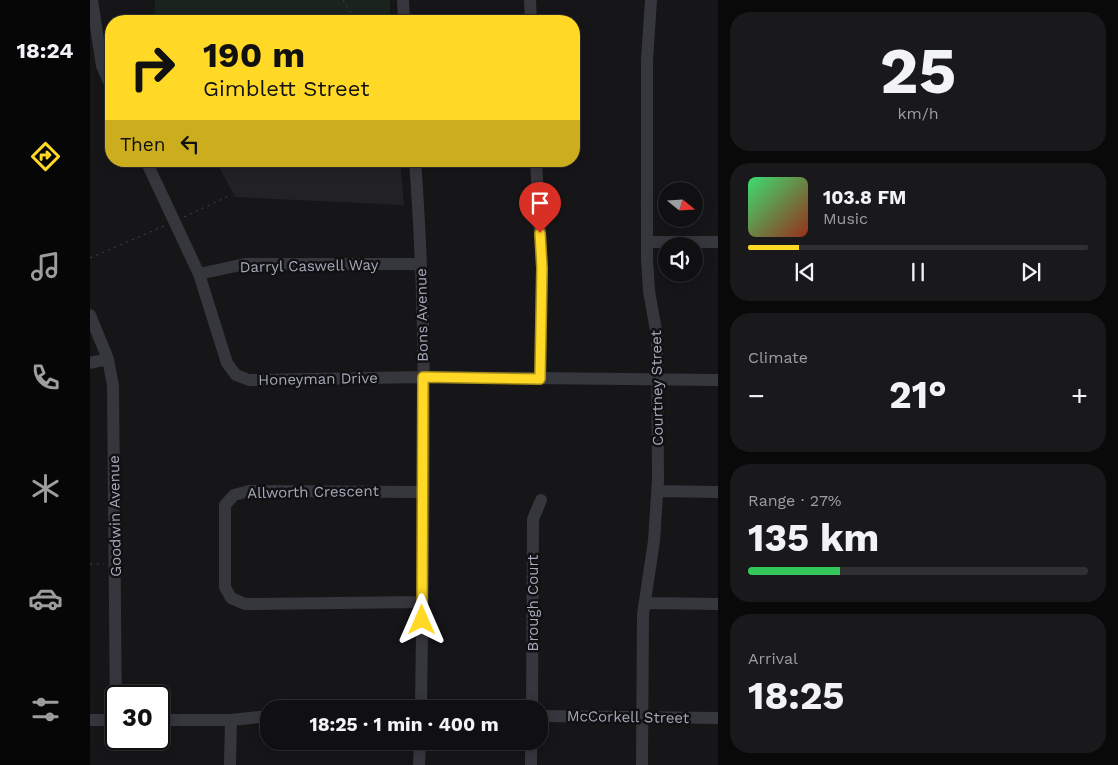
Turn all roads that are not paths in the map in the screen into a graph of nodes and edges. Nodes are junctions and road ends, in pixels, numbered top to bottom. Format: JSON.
{"nodes":[{"id":1,"x":92,"y":0,"type":"edge"},
{"id":2,"x":403,"y":0,"type":"edge"},
{"id":3,"x":530,"y":0,"type":"edge"},
{"id":4,"x":651,"y":0,"type":"edge"},
{"id":5,"x":404,"y":15,"type":"edge"},
{"id":6,"x":531,"y":15,"type":"edge"},
{"id":7,"x":96,"y":68,"type":"edge"},
{"id":8,"x":105,"y":79,"type":"edge"},
{"id":9,"x":149,"y":167,"type":"edge"},
{"id":10,"x":415,"y":167,"type":"edge"},
{"id":11,"x":536,"y":167,"type":"edge"},
{"id":12,"x":648,"y":242,"type":"junction"},
{"id":13,"x":718,"y":242,"type":"edge"},
{"id":14,"x":421,"y":264,"type":"junction"},
{"id":15,"x":198,"y":274,"type":"junction"},
{"id":16,"x":90,"y":315,"type":"edge"},
{"id":17,"x":108,"y":359,"type":"junction"},
{"id":18,"x":90,"y":363,"type":"edge"},
{"id":19,"x":423,"y":377,"type":"junction"},
{"id":20,"x":540,"y":379,"type":"junction"},
{"id":21,"x":658,"y":379,"type":"junction"},
{"id":22,"x":718,"y":380,"type":"edge"},
{"id":23,"x":657,"y":491,"type":"junction"},
{"id":24,"x":422,"y":492,"type":"junction"},
{"id":25,"x":718,"y":492,"type":"edge"},
{"id":26,"x":541,"y":500,"type":"dead end"},
{"id":27,"x":422,"y":602,"type":"junction"},
{"id":28,"x":645,"y":603,"type":"junction"},
{"id":29,"x":718,"y":604,"type":"edge"},
{"id":30,"x":116,"y":685,"type":"edge"},
{"id":31,"x":421,"y":700,"type":"edge"},
{"id":32,"x":532,"y":700,"type":"edge"},
{"id":33,"x":548,"y":716,"type":"edge"},
{"id":34,"x":260,"y":717,"type":"edge"},
{"id":35,"x":642,"y":717,"type":"junction"},
{"id":36,"x":718,"y":718,"type":"edge"},
{"id":37,"x":90,"y":720,"type":"edge"},
{"id":38,"x":105,"y":720,"type":"edge"},
{"id":39,"x":170,"y":720,"type":"edge"},
{"id":40,"x":231,"y":720,"type":"junction"},
{"id":41,"x":420,"y":750,"type":"edge"},
{"id":42,"x":531,"y":750,"type":"edge"},
{"id":43,"x":230,"y":765,"type":"edge"},
{"id":44,"x":419,"y":765,"type":"edge"},
{"id":45,"x":531,"y":765,"type":"edge"},
{"id":46,"x":642,"y":765,"type":"edge"}],
"edges":[{"from":1,"to":7,"type":"street"},
{"from":2,"to":5,"type":"street"},
{"from":3,"to":6,"type":"street"},
{"from":4,"to":12,"type":"street","name":"Courtney Street"},
{"from":7,"to":8,"type":"street"},
{"from":9,"to":15,"type":"street","name":"Honeyman Drive"},
{"from":10,"to":14,"type":"street","name":"Bons Avenue"},
{"from":11,"to":20,"type":"street"},
{"from":12,"to":13,"type":"street"},
{"from":12,"to":21,"type":"street","name":"Courtney Street"},
{"from":14,"to":15,"type":"street","name":"Darryl Caswell Way"},
{"from":14,"to":19,"type":"street","name":"Bons Avenue"},
{"from":15,"to":19,"type":"street","name":"Honeyman Drive"},
{"from":16,"to":17,"type":"street","name":"Goodwin Avenue"},
{"from":17,"to":18,"type":"street"},
{"from":17,"to":30,"type":"street","name":"Goodwin Avenue"},
{"from":19,"to":20,"type":"street","name":"Honeyman Drive"},
{"from":19,"to":24,"type":"street","name":"Bons Avenue"},
{"from":20,"to":21,"type":"street","name":"Honeyman Drive"},
{"from":21,"to":22,"type":"street","name":"Honeyman Drive"},
{"from":21,"to":23,"type":"street","name":"Courtney Street"},
{"from":23,"to":25,"type":"street"},
{"from":23,"to":28,"type":"street","name":"Courtney Street"},
{"from":24,"to":27,"type":"street","name":"Bons Avenue"},
{"from":24,"to":27,"type":"street","name":"Allworth Crescent"},
{"from":26,"to":32,"type":"street","name":"Brough Court"},
{"from":27,"to":31,"type":"street","name":"Bons Avenue"},
{"from":28,"to":29,"type":"street"},
{"from":28,"to":35,"type":"street","name":"Courtney Street"},
{"from":33,"to":35,"type":"street","name":"McCorkell Street"},
{"from":34,"to":40,"type":"street"},
{"from":35,"to":36,"type":"street","name":"McCorkell Street"},
{"from":35,"to":46,"type":"street","name":"Courtney Street"},
{"from":37,"to":38,"type":"street"},
{"from":39,"to":40,"type":"street"},
{"from":40,"to":43,"type":"street"},
{"from":41,"to":44,"type":"street"},
{"from":42,"to":45,"type":"street"}]}
